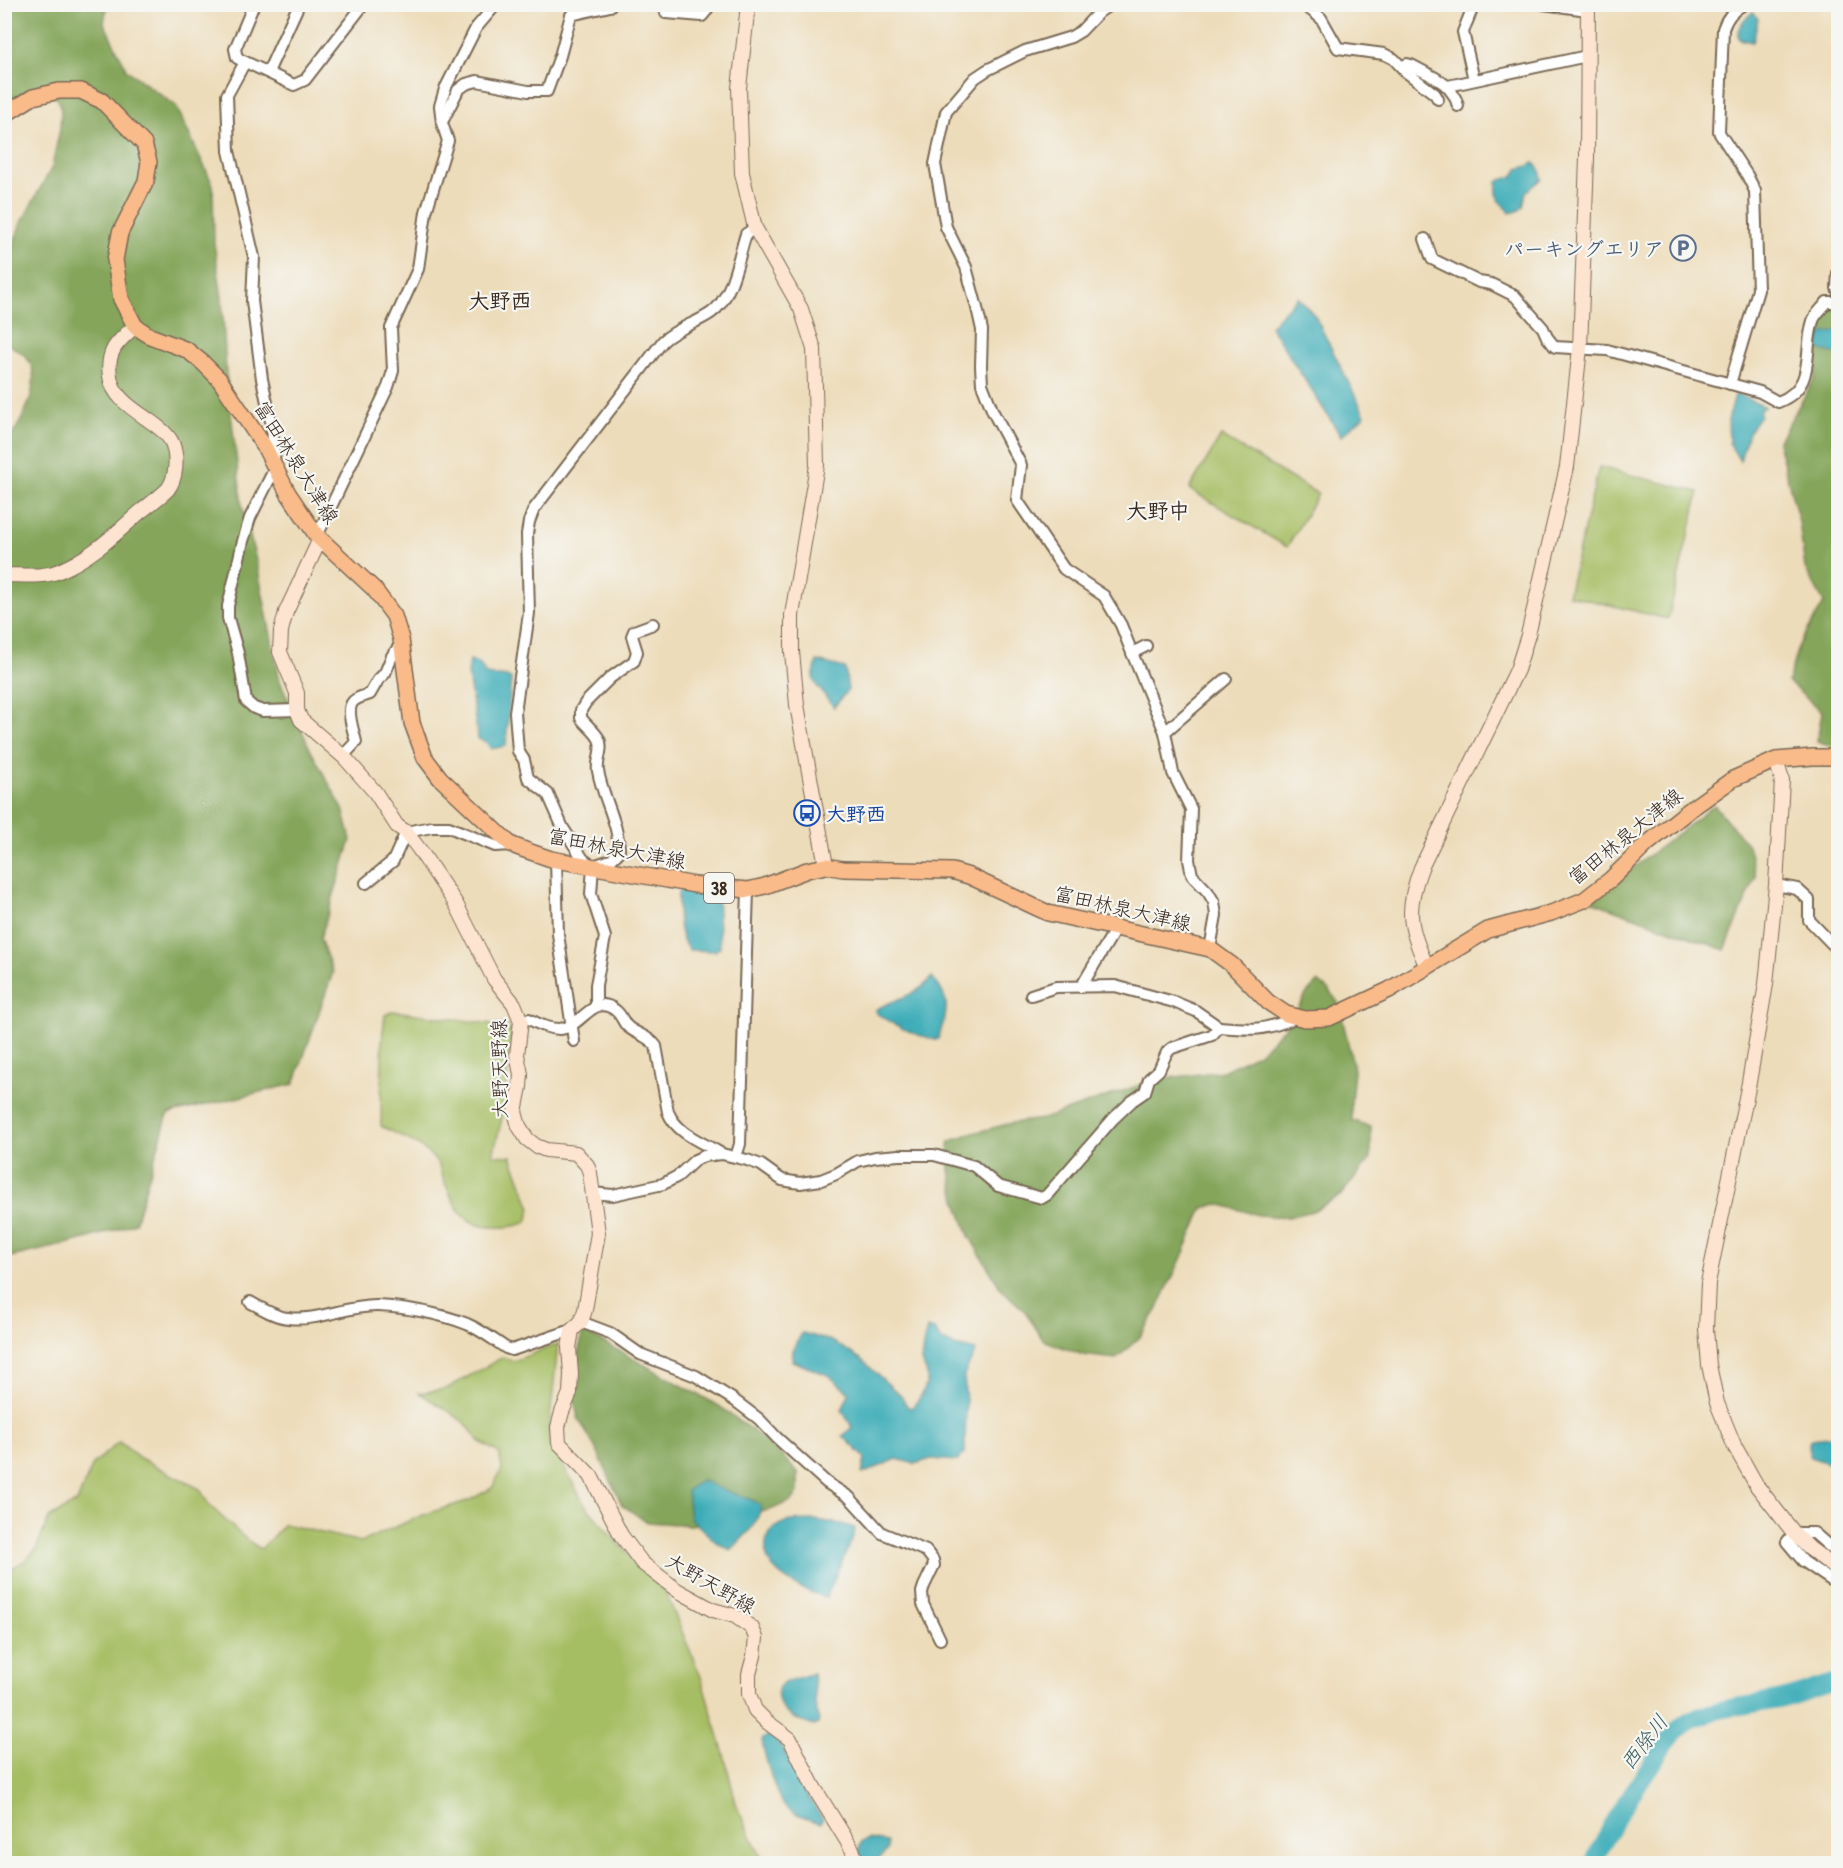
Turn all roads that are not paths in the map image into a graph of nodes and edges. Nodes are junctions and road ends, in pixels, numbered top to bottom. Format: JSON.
{"nodes":[{"id":1,"x":254,"y":4,"type":"edge"},
{"id":2,"x":299,"y":4,"type":"edge"},
{"id":3,"x":364,"y":4,"type":"edge"},
{"id":4,"x":494,"y":4,"type":"edge"},
{"id":5,"x":664,"y":4,"type":"edge"},
{"id":6,"x":707,"y":4,"type":"edge"},
{"id":7,"x":748,"y":4,"type":"edge"},
{"id":8,"x":1111,"y":4,"type":"edge"},
{"id":9,"x":1303,"y":4,"type":"edge"},
{"id":10,"x":1474,"y":4,"type":"edge"},
{"id":11,"x":1543,"y":4,"type":"edge"},
{"id":12,"x":1744,"y":4,"type":"edge"},
{"id":13,"x":610,"y":6,"type":"dead end"},
{"id":14,"x":1588,"y":7,"type":"edge"},
{"id":15,"x":1587,"y":56,"type":"junction"},
{"id":16,"x":245,"y":62,"type":"junction"},
{"id":17,"x":1403,"y":66,"type":"junction"},
{"id":18,"x":268,"y":72,"type":"junction"},
{"id":19,"x":1474,"y":80,"type":"junction"},
{"id":20,"x":1448,"y":86,"type":"junction"},
{"id":21,"x":1438,"y":99,"type":"dead end"},
{"id":22,"x":1458,"y":106,"type":"dead end"},
{"id":23,"x":4,"y":114,"type":"edge"},
{"id":24,"x":442,"y":123,"type":"junction"},
{"id":25,"x":755,"y":228,"type":"junction"},
{"id":26,"x":1425,"y":238,"type":"dead end"},
{"id":27,"x":1839,"y":273,"type":"edge"},
{"id":28,"x":1839,"y":291,"type":"edge"},
{"id":29,"x":1839,"y":302,"type":"edge"},
{"id":30,"x":135,"y":326,"type":"junction"},
{"id":31,"x":1580,"y":348,"type":"junction"},
{"id":32,"x":1730,"y":384,"type":"junction"},
{"id":33,"x":275,"y":468,"type":"junction"},
{"id":34,"x":318,"y":538,"type":"junction"},
{"id":35,"x":4,"y":574,"type":"edge"},
{"id":36,"x":653,"y":624,"type":"dead end"},
{"id":37,"x":401,"y":644,"type":"junction"},
{"id":38,"x":1146,"y":645,"type":"dead end"},
{"id":39,"x":1132,"y":653,"type":"junction"},
{"id":40,"x":1226,"y":679,"type":"dead end"},
{"id":41,"x":297,"y":710,"type":"junction"},
{"id":42,"x":1165,"y":732,"type":"junction"},
{"id":43,"x":343,"y":756,"type":"junction"},
{"id":44,"x":1839,"y":757,"type":"edge"},
{"id":45,"x":1776,"y":760,"type":"junction"},
{"id":46,"x":406,"y":832,"type":"junction"},
{"id":47,"x":512,"y":845,"type":"junction"},
{"id":48,"x":556,"y":860,"type":"junction"},
{"id":49,"x":826,"y":866,"type":"junction"},
{"id":50,"x":592,"y":867,"type":"junction"},
{"id":51,"x":366,"y":883,"type":"dead end"},
{"id":52,"x":1776,"y":885,"type":"junction"},
{"id":53,"x":748,"y":890,"type":"junction"},
{"id":54,"x":1116,"y":928,"type":"junction"},
{"id":55,"x":1210,"y":949,"type":"junction"},
{"id":56,"x":1839,"y":950,"type":"edge"},
{"id":57,"x":1426,"y":968,"type":"junction"},
{"id":58,"x":1081,"y":987,"type":"junction"},
{"id":59,"x":1031,"y":995,"type":"dead end"},
{"id":60,"x":596,"y":1005,"type":"junction"},
{"id":61,"x":1295,"y":1018,"type":"junction"},
{"id":62,"x":528,"y":1019,"type":"dead end"},
{"id":63,"x":572,"y":1026,"type":"junction"},
{"id":64,"x":1219,"y":1028,"type":"junction"},
{"id":65,"x":574,"y":1041,"type":"dead end"},
{"id":66,"x":722,"y":1154,"type":"junction"},
{"id":67,"x":736,"y":1157,"type":"junction"},
{"id":68,"x":592,"y":1193,"type":"junction"},
{"id":69,"x":613,"y":1195,"type":"junction"},
{"id":70,"x":595,"y":1215,"type":"junction"},
{"id":71,"x":250,"y":1302,"type":"dead end"},
{"id":72,"x":576,"y":1326,"type":"junction"},
{"id":73,"x":1794,"y":1533,"type":"junction"},
{"id":74,"x":1839,"y":1554,"type":"edge"},
{"id":75,"x":1839,"y":1570,"type":"edge"},
{"id":76,"x":1839,"y":1585,"type":"edge"},
{"id":77,"x":940,"y":1639,"type":"dead end"},
{"id":78,"x":857,"y":1863,"type":"edge"}],
"edges":[{"from":1,"to":16,"type":"street"},
{"from":2,"to":18,"type":"street"},
{"from":3,"to":18,"type":"street"},
{"from":4,"to":24,"type":"street"},
{"from":5,"to":6,"type":"street"},
{"from":7,"to":25,"type":"street"},
{"from":8,"to":39,"type":"street"},
{"from":9,"to":17,"type":"street"},
{"from":10,"to":19,"type":"street"},
{"from":11,"to":14,"type":"street"},
{"from":12,"to":32,"type":"street"},
{"from":13,"to":24,"type":"street"},
{"from":14,"to":15,"type":"street"},
{"from":15,"to":19,"type":"street"},
{"from":15,"to":31,"type":"street"},
{"from":16,"to":18,"type":"street"},
{"from":16,"to":33,"type":"street"},
{"from":17,"to":20,"type":"street"},
{"from":17,"to":21,"type":"street"},
{"from":19,"to":20,"type":"street"},
{"from":20,"to":22,"type":"street"},
{"from":23,"to":30,"type":"main road"},
{"from":24,"to":34,"type":"street"},
{"from":25,"to":49,"type":"street"},
{"from":25,"to":50,"type":"street"},
{"from":26,"to":31,"type":"street"},
{"from":27,"to":28,"type":"street"},
{"from":29,"to":32,"type":"street"},
{"from":30,"to":33,"type":"main road","name":"富田林泉大津線","number":"38"},
{"from":30,"to":35,"type":"street"},
{"from":31,"to":32,"type":"street"},
{"from":31,"to":57,"type":"street"},
{"from":33,"to":34,"type":"main road","name":"富田林泉大津線","number":"38"},
{"from":33,"to":41,"type":"street"},
{"from":34,"to":37,"type":"main road","name":"富田林泉大津線","number":"38"},
{"from":34,"to":41,"type":"street","name":"大野天野線"},
{"from":36,"to":50,"type":"street"},
{"from":37,"to":43,"type":"street"},
{"from":37,"to":47,"type":"main road","name":"富田林泉大津線","number":"38"},
{"from":38,"to":39,"type":"street"},
{"from":39,"to":42,"type":"street"},
{"from":40,"to":42,"type":"street"},
{"from":41,"to":43,"type":"street","name":"大野天野線"},
{"from":42,"to":55,"type":"street"},
{"from":43,"to":46,"type":"street","name":"大野天野線"},
{"from":44,"to":45,"type":"main road","name":"富田林泉大津線"},
{"from":45,"to":52,"type":"street"},
{"from":45,"to":57,"type":"main road","name":"富田林泉大津線"},
{"from":46,"to":47,"type":"street"},
{"from":46,"to":51,"type":"street"},
{"from":46,"to":68,"type":"street","name":"大野天野線"},
{"from":47,"to":48,"type":"main road","name":"富田林泉大津線","number":"38"},
{"from":48,"to":50,"type":"main road","name":"富田林泉大津線","number":"38"},
{"from":48,"to":63,"type":"street"},
{"from":49,"to":53,"type":"main road","name":"富田林泉大津線","number":"38"},
{"from":49,"to":54,"type":"main road","name":"富田林泉大津線","number":"38"},
{"from":50,"to":53,"type":"main road","name":"富田林泉大津線","number":"38"},
{"from":50,"to":60,"type":"street"},
{"from":52,"to":56,"type":"street"},
{"from":52,"to":73,"type":"street"},
{"from":53,"to":67,"type":"street"},
{"from":54,"to":55,"type":"main road","name":"富田林泉大津線","number":"38"},
{"from":54,"to":58,"type":"street"},
{"from":55,"to":61,"type":"main road","name":"富田林泉大津線","number":"38"},
{"from":57,"to":61,"type":"main road","name":"富田林泉大津線"},
{"from":58,"to":59,"type":"street"},
{"from":58,"to":64,"type":"street"},
{"from":60,"to":63,"type":"street"},
{"from":60,"to":66,"type":"street"},
{"from":61,"to":64,"type":"street"},
{"from":62,"to":63,"type":"street"},
{"from":63,"to":65,"type":"street"},
{"from":64,"to":67,"type":"street"},
{"from":66,"to":67,"type":"street"},
{"from":66,"to":69,"type":"street"},
{"from":68,"to":69,"type":"street"},
{"from":68,"to":70,"type":"street","name":"大野天野線"},
{"from":69,"to":70,"type":"street"},
{"from":70,"to":72,"type":"street","name":"大野天野線"},
{"from":71,"to":72,"type":"street"},
{"from":72,"to":77,"type":"street"},
{"from":72,"to":78,"type":"street","name":"大野天野線"},
{"from":73,"to":74,"type":"street"},
{"from":73,"to":75,"type":"street"},
{"from":73,"to":76,"type":"street"}]}
